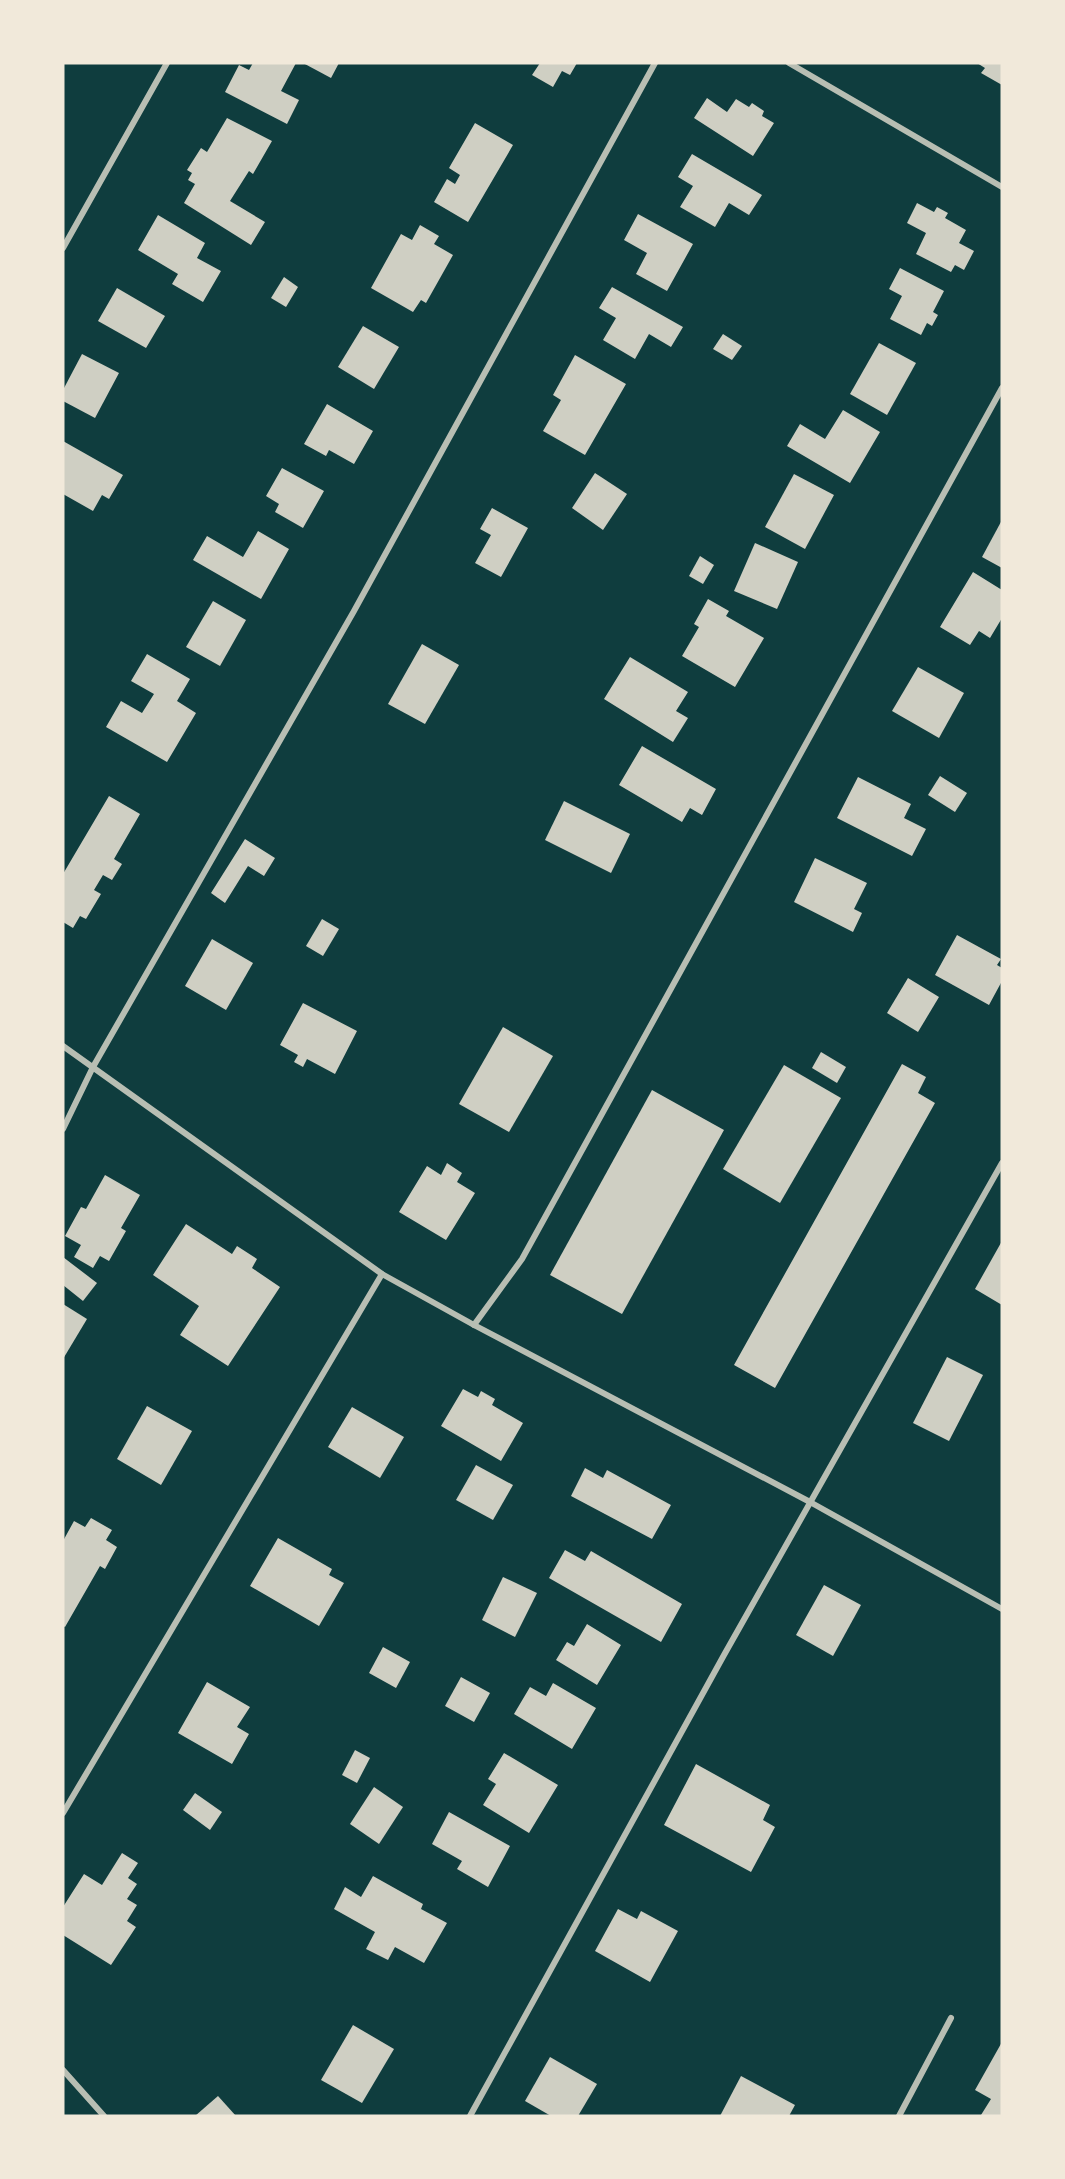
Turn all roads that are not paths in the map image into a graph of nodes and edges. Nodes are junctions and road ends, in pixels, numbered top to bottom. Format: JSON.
{"nodes":[{"id":1,"x":167,"y":63,"type":"edge"},
{"id":2,"x":655,"y":63,"type":"edge"},
{"id":3,"x":789,"y":63,"type":"edge"},
{"id":4,"x":1002,"y":187,"type":"edge"},
{"id":5,"x":63,"y":248,"type":"edge"},
{"id":6,"x":1002,"y":388,"type":"edge"},
{"id":7,"x":63,"y":1046,"type":"edge"},
{"id":8,"x":93,"y":1067,"type":"junction"},
{"id":9,"x":63,"y":1129,"type":"edge"},
{"id":10,"x":1002,"y":1163,"type":"edge"},
{"id":11,"x":382,"y":1274,"type":"junction"},
{"id":12,"x":474,"y":1325,"type":"junction"},
{"id":13,"x":810,"y":1502,"type":"junction"},
{"id":14,"x":1002,"y":1610,"type":"edge"},
{"id":15,"x":63,"y":1813,"type":"edge"},
{"id":16,"x":951,"y":2018,"type":"dead end"},
{"id":17,"x":63,"y":2070,"type":"edge"},
{"id":18,"x":104,"y":2116,"type":"edge"},
{"id":19,"x":470,"y":2116,"type":"edge"},
{"id":20,"x":899,"y":2116,"type":"edge"}],
"edges":[{"from":1,"to":5,"type":"street"},
{"from":2,"to":8,"type":"street"},
{"from":3,"to":4,"type":"street"},
{"from":6,"to":12,"type":"street"},
{"from":7,"to":8,"type":"street"},
{"from":8,"to":9,"type":"street"},
{"from":8,"to":11,"type":"street"},
{"from":10,"to":13,"type":"street"},
{"from":11,"to":12,"type":"street"},
{"from":11,"to":15,"type":"street"},
{"from":12,"to":13,"type":"street"},
{"from":13,"to":14,"type":"street"},
{"from":13,"to":19,"type":"street"},
{"from":16,"to":20,"type":"street"},
{"from":17,"to":18,"type":"street"}]}
